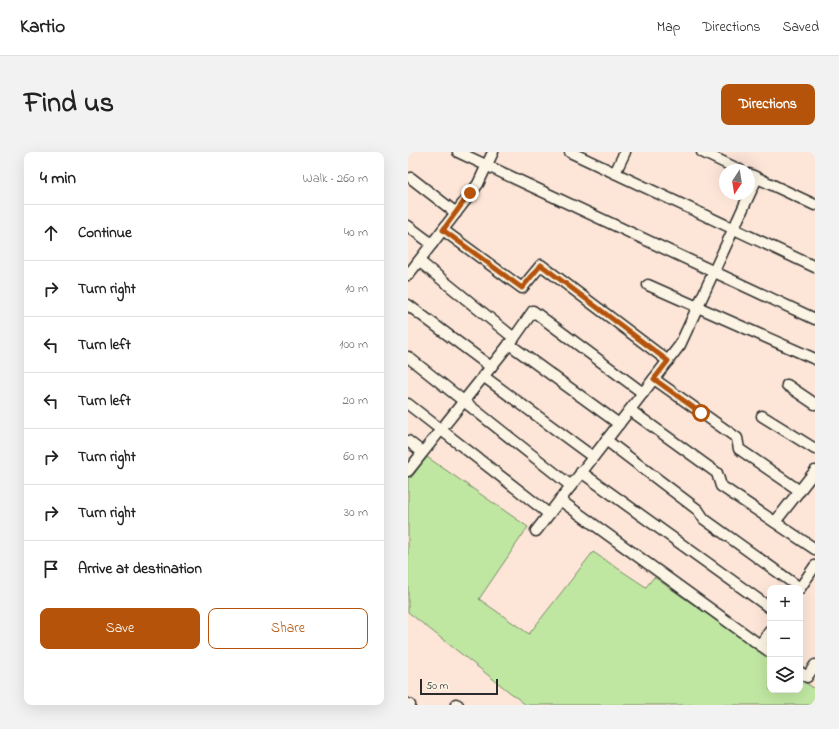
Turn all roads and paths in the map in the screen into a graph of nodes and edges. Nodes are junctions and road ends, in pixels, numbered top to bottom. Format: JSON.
{"nodes":[{"id":1,"x":458,"y":152,"type":"edge"},
{"id":2,"x":493,"y":152,"type":"edge"},
{"id":3,"x":570,"y":152,"type":"edge"},
{"id":4,"x":625,"y":152,"type":"edge"},
{"id":5,"x":706,"y":153,"type":"edge"},
{"id":6,"x":728,"y":164,"type":"edge"},
{"id":7,"x":487,"y":165,"type":"junction"},
{"id":8,"x":615,"y":173,"type":"junction"},
{"id":9,"x":755,"y":177,"type":"edge"},
{"id":10,"x":411,"y":178,"type":"dead end"},
{"id":11,"x":744,"y":200,"type":"edge"},
{"id":12,"x":815,"y":205,"type":"edge"},
{"id":13,"x":456,"y":213,"type":"junction"},
{"id":14,"x":408,"y":226,"type":"edge"},
{"id":15,"x":733,"y":228,"type":"junction"},
{"id":16,"x":443,"y":230,"type":"junction"},
{"id":17,"x":432,"y":244,"type":"junction"},
{"id":18,"x":419,"y":261,"type":"junction"},
{"id":19,"x":815,"y":267,"type":"edge"},
{"id":20,"x":714,"y":271,"type":"junction"},
{"id":21,"x":408,"y":276,"type":"edge"},
{"id":22,"x":648,"y":285,"type":"dead end"},
{"id":23,"x":408,"y":305,"type":"edge"},
{"id":24,"x":697,"y":307,"type":"junction"},
{"id":25,"x":815,"y":319,"type":"edge"},
{"id":26,"x":512,"y":341,"type":"junction"},
{"id":27,"x":408,"y":356,"type":"edge"},
{"id":28,"x":815,"y":359,"type":"edge"},
{"id":29,"x":668,"y":361,"type":"junction"},
{"id":30,"x":491,"y":367,"type":"junction"},
{"id":31,"x":483,"y":376,"type":"junction"},
{"id":32,"x":654,"y":379,"type":"junction"},
{"id":33,"x":787,"y":385,"type":"dead end"},
{"id":34,"x":643,"y":393,"type":"junction"},
{"id":35,"x":464,"y":400,"type":"junction"},
{"id":36,"x":408,"y":404,"type":"edge"},
{"id":37,"x":815,"y":404,"type":"edge"},
{"id":38,"x":630,"y":410,"type":"junction"},
{"id":39,"x":762,"y":416,"type":"dead end"},
{"id":40,"x":619,"y":424,"type":"junction"},
{"id":41,"x":440,"y":429,"type":"junction"},
{"id":42,"x":606,"y":440,"type":"junction"},
{"id":43,"x":408,"y":441,"type":"edge"},
{"id":44,"x":815,"y":449,"type":"edge"},
{"id":45,"x":422,"y":452,"type":"junction"},
{"id":46,"x":593,"y":457,"type":"junction"},
{"id":47,"x":408,"y":471,"type":"edge"},
{"id":48,"x":815,"y":471,"type":"edge"},
{"id":49,"x":581,"y":472,"type":"junction"},
{"id":50,"x":571,"y":486,"type":"junction"},
{"id":51,"x":800,"y":491,"type":"junction"},
{"id":52,"x":560,"y":500,"type":"junction"},
{"id":53,"x":549,"y":514,"type":"junction"},
{"id":54,"x":775,"y":522,"type":"junction"},
{"id":55,"x":536,"y":531,"type":"dead end"},
{"id":56,"x":815,"y":549,"type":"edge"},
{"id":57,"x":815,"y":566,"type":"edge"},
{"id":58,"x":796,"y":585,"type":"edge"},
{"id":59,"x":802,"y":585,"type":"edge"},
{"id":60,"x":767,"y":606,"type":"edge"},
{"id":61,"x":767,"y":635,"type":"edge"},
{"id":62,"x":760,"y":645,"type":"junction"},
{"id":63,"x":767,"y":650,"type":"edge"},
{"id":64,"x":815,"y":665,"type":"edge"},
{"id":65,"x":803,"y":674,"type":"edge"}],
"edges":[{"from":1,"to":7,"type":"street"},
{"from":2,"to":7,"type":"street"},
{"from":3,"to":8,"type":"street"},
{"from":4,"to":8,"type":"street"},
{"from":5,"to":6,"type":"street"},
{"from":7,"to":13,"type":"street"},
{"from":7,"to":20,"type":"street"},
{"from":8,"to":15,"type":"street"},
{"from":9,"to":12,"type":"street"},
{"from":10,"to":13,"type":"street"},
{"from":11,"to":15,"type":"street"},
{"from":13,"to":16,"type":"street"},
{"from":14,"to":17,"type":"street"},
{"from":15,"to":19,"type":"street"},
{"from":15,"to":20,"type":"street"},
{"from":16,"to":17,"type":"street"},
{"from":16,"to":29,"type":"street"},
{"from":17,"to":18,"type":"street"},
{"from":18,"to":21,"type":"street"},
{"from":18,"to":26,"type":"street"},
{"from":20,"to":24,"type":"street"},
{"from":20,"to":25,"type":"street"},
{"from":22,"to":24,"type":"street"},
{"from":23,"to":30,"type":"street"},
{"from":24,"to":28,"type":"street"},
{"from":24,"to":29,"type":"street"},
{"from":26,"to":30,"type":"street"},
{"from":26,"to":34,"type":"street"},
{"from":26,"to":40,"type":"street"},
{"from":27,"to":35,"type":"street"},
{"from":29,"to":32,"type":"street"},
{"from":30,"to":31,"type":"street"},
{"from":31,"to":35,"type":"street"},
{"from":31,"to":46,"type":"street"},
{"from":32,"to":34,"type":"street"},
{"from":32,"to":51,"type":"street"},
{"from":33,"to":37,"type":"street"},
{"from":34,"to":38,"type":"street"},
{"from":35,"to":41,"type":"street"},
{"from":35,"to":50,"type":"street"},
{"from":36,"to":41,"type":"street"},
{"from":38,"to":40,"type":"street"},
{"from":38,"to":54,"type":"street"},
{"from":39,"to":44,"type":"street"},
{"from":40,"to":42,"type":"street"},
{"from":41,"to":45,"type":"street"},
{"from":41,"to":53,"type":"street"},
{"from":42,"to":46,"type":"street"},
{"from":42,"to":58,"type":"street"},
{"from":43,"to":45,"type":"street"},
{"from":45,"to":47,"type":"street"},
{"from":46,"to":49,"type":"street"},
{"from":48,"to":51,"type":"street"},
{"from":49,"to":50,"type":"street"},
{"from":49,"to":60,"type":"street"},
{"from":50,"to":52,"type":"street"},
{"from":51,"to":54,"type":"street"},
{"from":52,"to":53,"type":"street"},
{"from":52,"to":62,"type":"street"},
{"from":53,"to":55,"type":"street"},
{"from":54,"to":56,"type":"street"},
{"from":57,"to":59,"type":"street"},
{"from":61,"to":62,"type":"street"},
{"from":62,"to":63,"type":"street"},
{"from":64,"to":65,"type":"street"}]}
